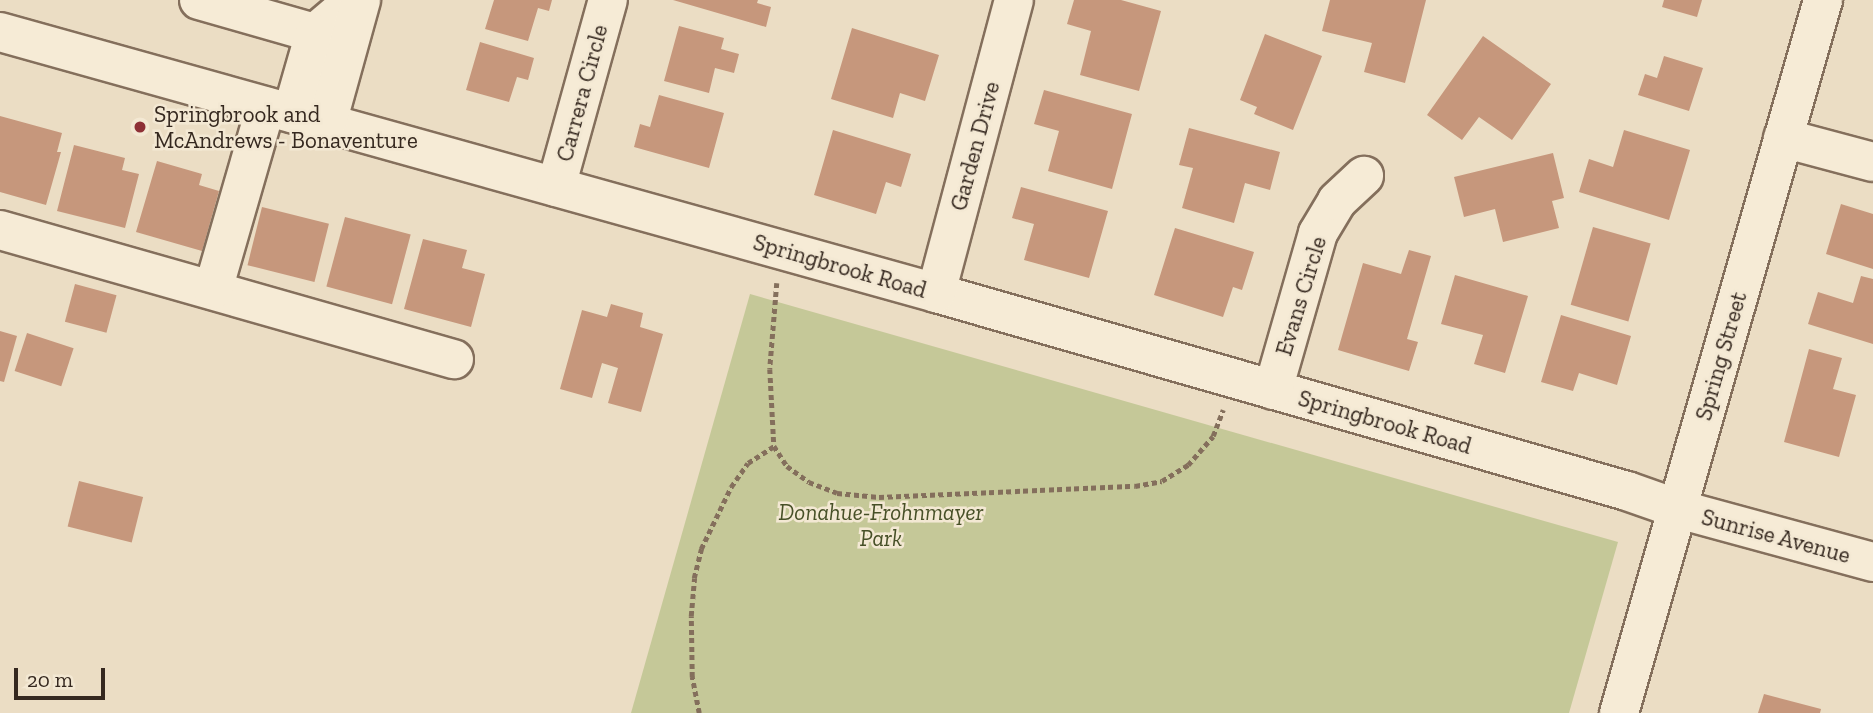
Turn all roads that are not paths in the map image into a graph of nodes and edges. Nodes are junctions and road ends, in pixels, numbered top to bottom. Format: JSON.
{"nodes":[{"id":1,"x":199,"y":0,"type":"edge"},
{"id":2,"x":354,"y":0,"type":"edge"},
{"id":3,"x":361,"y":0,"type":"edge"},
{"id":4,"x":608,"y":0,"type":"edge"},
{"id":5,"x":1014,"y":0,"type":"edge"},
{"id":6,"x":1824,"y":0,"type":"edge"},
{"id":7,"x":0,"y":32,"type":"edge"},
{"id":8,"x":315,"y":33,"type":"junction"},
{"id":9,"x":295,"y":114,"type":"junction"},
{"id":10,"x":1783,"y":138,"type":"junction"},
{"id":11,"x":1873,"y":162,"type":"edge"},
{"id":12,"x":1364,"y":176,"type":"dead end"},
{"id":13,"x":556,"y":187,"type":"junction"},
{"id":14,"x":0,"y":230,"type":"edge"},
{"id":15,"x":213,"y":290,"type":"junction"},
{"id":16,"x":936,"y":293,"type":"junction"},
{"id":17,"x":454,"y":359,"type":"dead end"},
{"id":18,"x":1273,"y":390,"type":"junction"},
{"id":19,"x":1678,"y":509,"type":"junction"},
{"id":20,"x":1873,"y":562,"type":"edge"},
{"id":21,"x":1619,"y":713,"type":"edge"}],
"edges":[{"from":1,"to":8,"type":"street"},
{"from":2,"to":8,"type":"street"},
{"from":3,"to":9,"type":"street"},
{"from":4,"to":13,"type":"street","name":"Carrera Circle"},
{"from":5,"to":16,"type":"street","name":"Garden Drive"},
{"from":6,"to":10,"type":"street","name":"Spring Street"},
{"from":7,"to":9,"type":"street","name":"Springbrook Road"},
{"from":8,"to":9,"type":"street"},
{"from":9,"to":13,"type":"street","name":"Springbrook Road"},
{"from":9,"to":15,"type":"street"},
{"from":10,"to":11,"type":"street"},
{"from":10,"to":19,"type":"street","name":"Spring Street"},
{"from":12,"to":18,"type":"street","name":"Evans Circle"},
{"from":13,"to":16,"type":"street","name":"Springbrook Road"},
{"from":14,"to":15,"type":"street"},
{"from":15,"to":17,"type":"street"},
{"from":16,"to":18,"type":"street","name":"Springbrook Road"},
{"from":18,"to":19,"type":"street","name":"Springbrook Road"},
{"from":19,"to":20,"type":"street","name":"Sunrise Avenue"},
{"from":19,"to":21,"type":"street","name":"Spring Street"}]}
